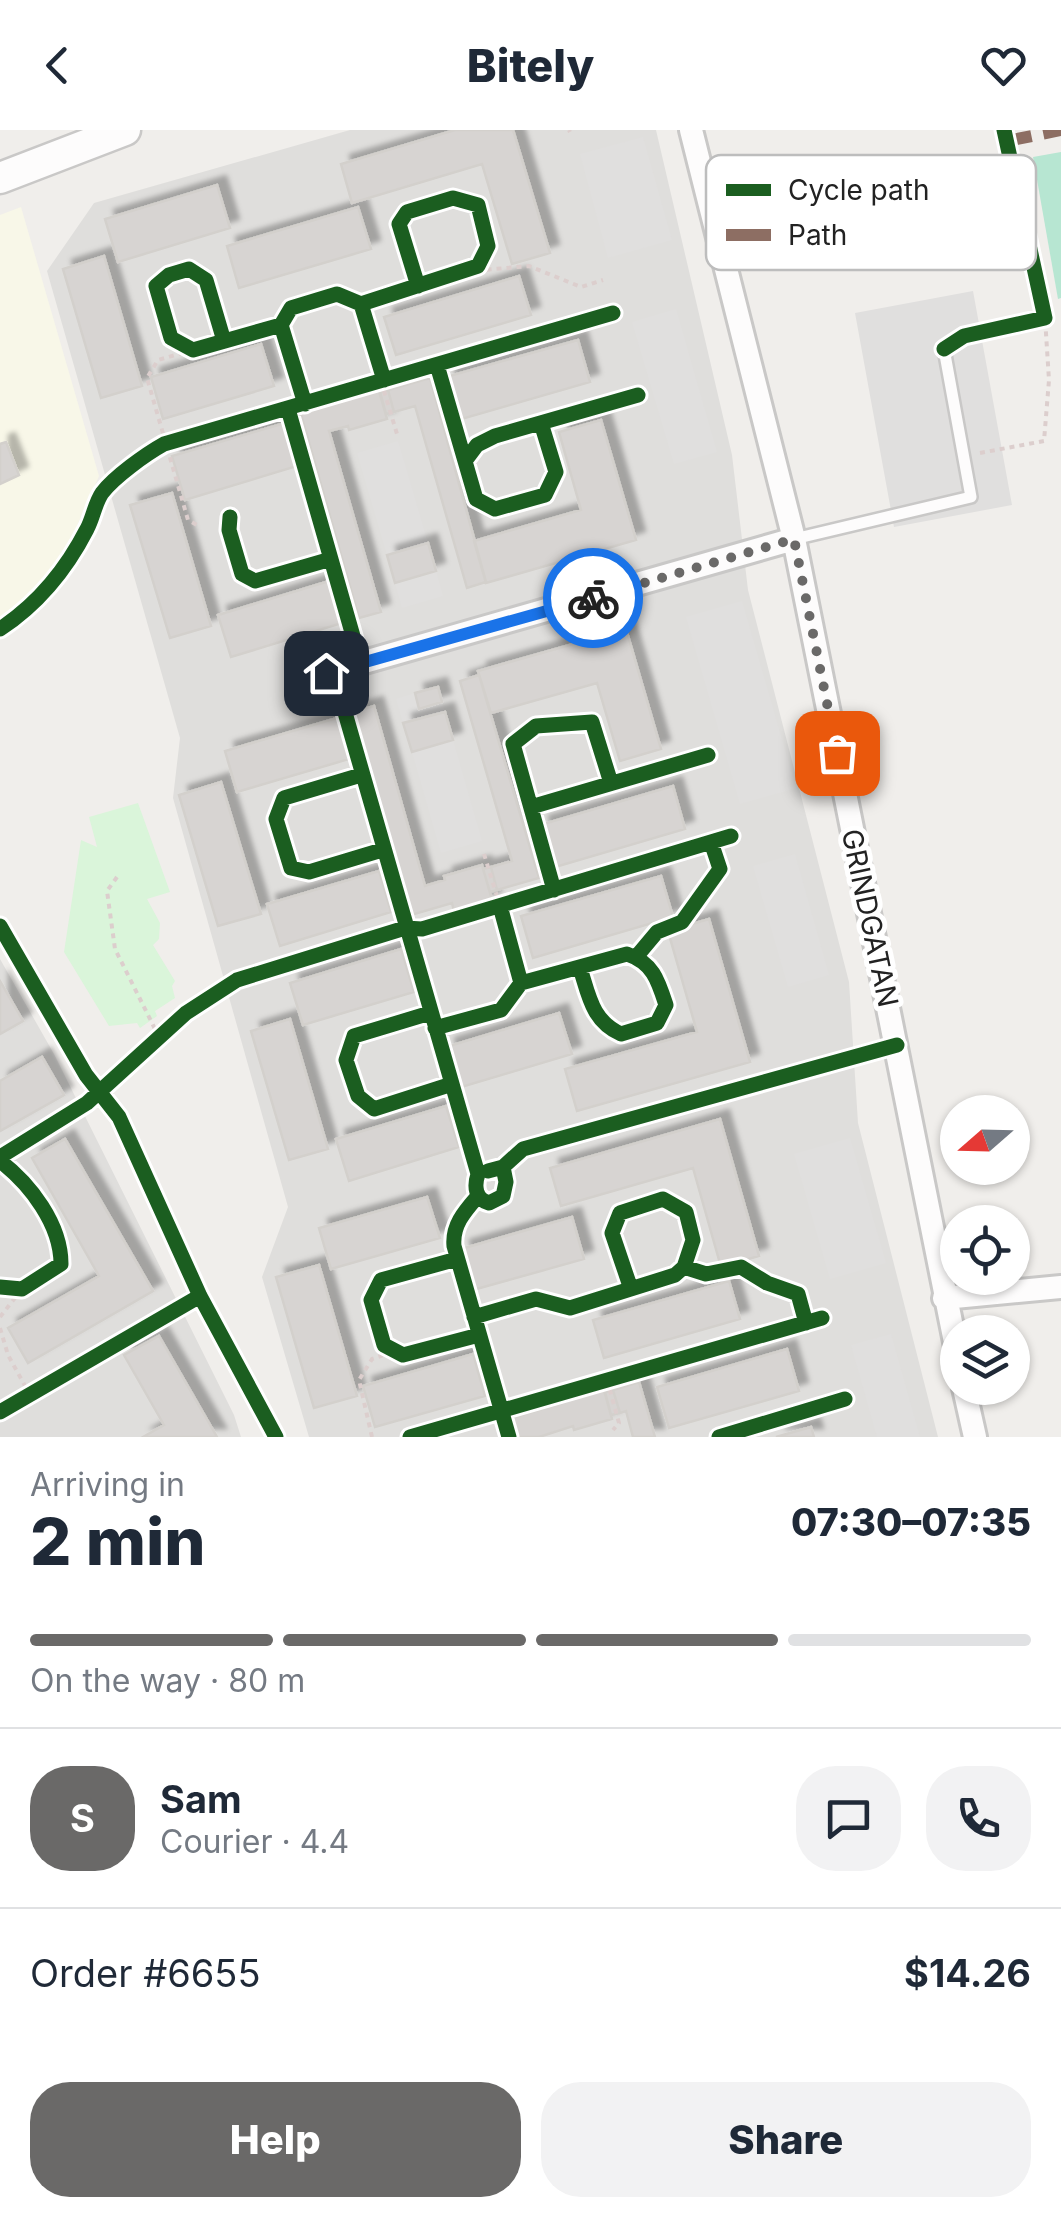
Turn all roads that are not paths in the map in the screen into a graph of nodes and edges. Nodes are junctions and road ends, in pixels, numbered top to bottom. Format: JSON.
{"nodes":[{"id":1,"x":691,"y":130,"type":"edge"},
{"id":2,"x":113,"y":132,"type":"edge"},
{"id":3,"x":0,"y":178,"type":"edge"},
{"id":4,"x":706,"y":190,"type":"edge"},
{"id":5,"x":726,"y":270,"type":"edge"},
{"id":6,"x":944,"y":349,"type":"dead end"},
{"id":7,"x":794,"y":539,"type":"junction"},
{"id":8,"x":326,"y":673,"type":"dead end"},
{"id":9,"x":1061,"y":1287,"type":"edge"},
{"id":10,"x":944,"y":1298,"type":"junction"},
{"id":11,"x":948,"y":1315,"type":"edge"},
{"id":12,"x":968,"y":1405,"type":"edge"},
{"id":13,"x":975,"y":1437,"type":"edge"}],
"edges":[{"from":1,"to":4,"type":"street","name":"GRINDGATAN"},
{"from":2,"to":3,"type":"street"},
{"from":5,"to":7,"type":"street","name":"GRINDGATAN"},
{"from":6,"to":7,"type":"lane"},
{"from":7,"to":8,"type":"street"},
{"from":7,"to":10,"type":"street","name":"GRINDGATAN"},
{"from":9,"to":10,"type":"street"},
{"from":10,"to":11,"type":"street","name":"GRINDGATAN"},
{"from":12,"to":13,"type":"street"}]}
